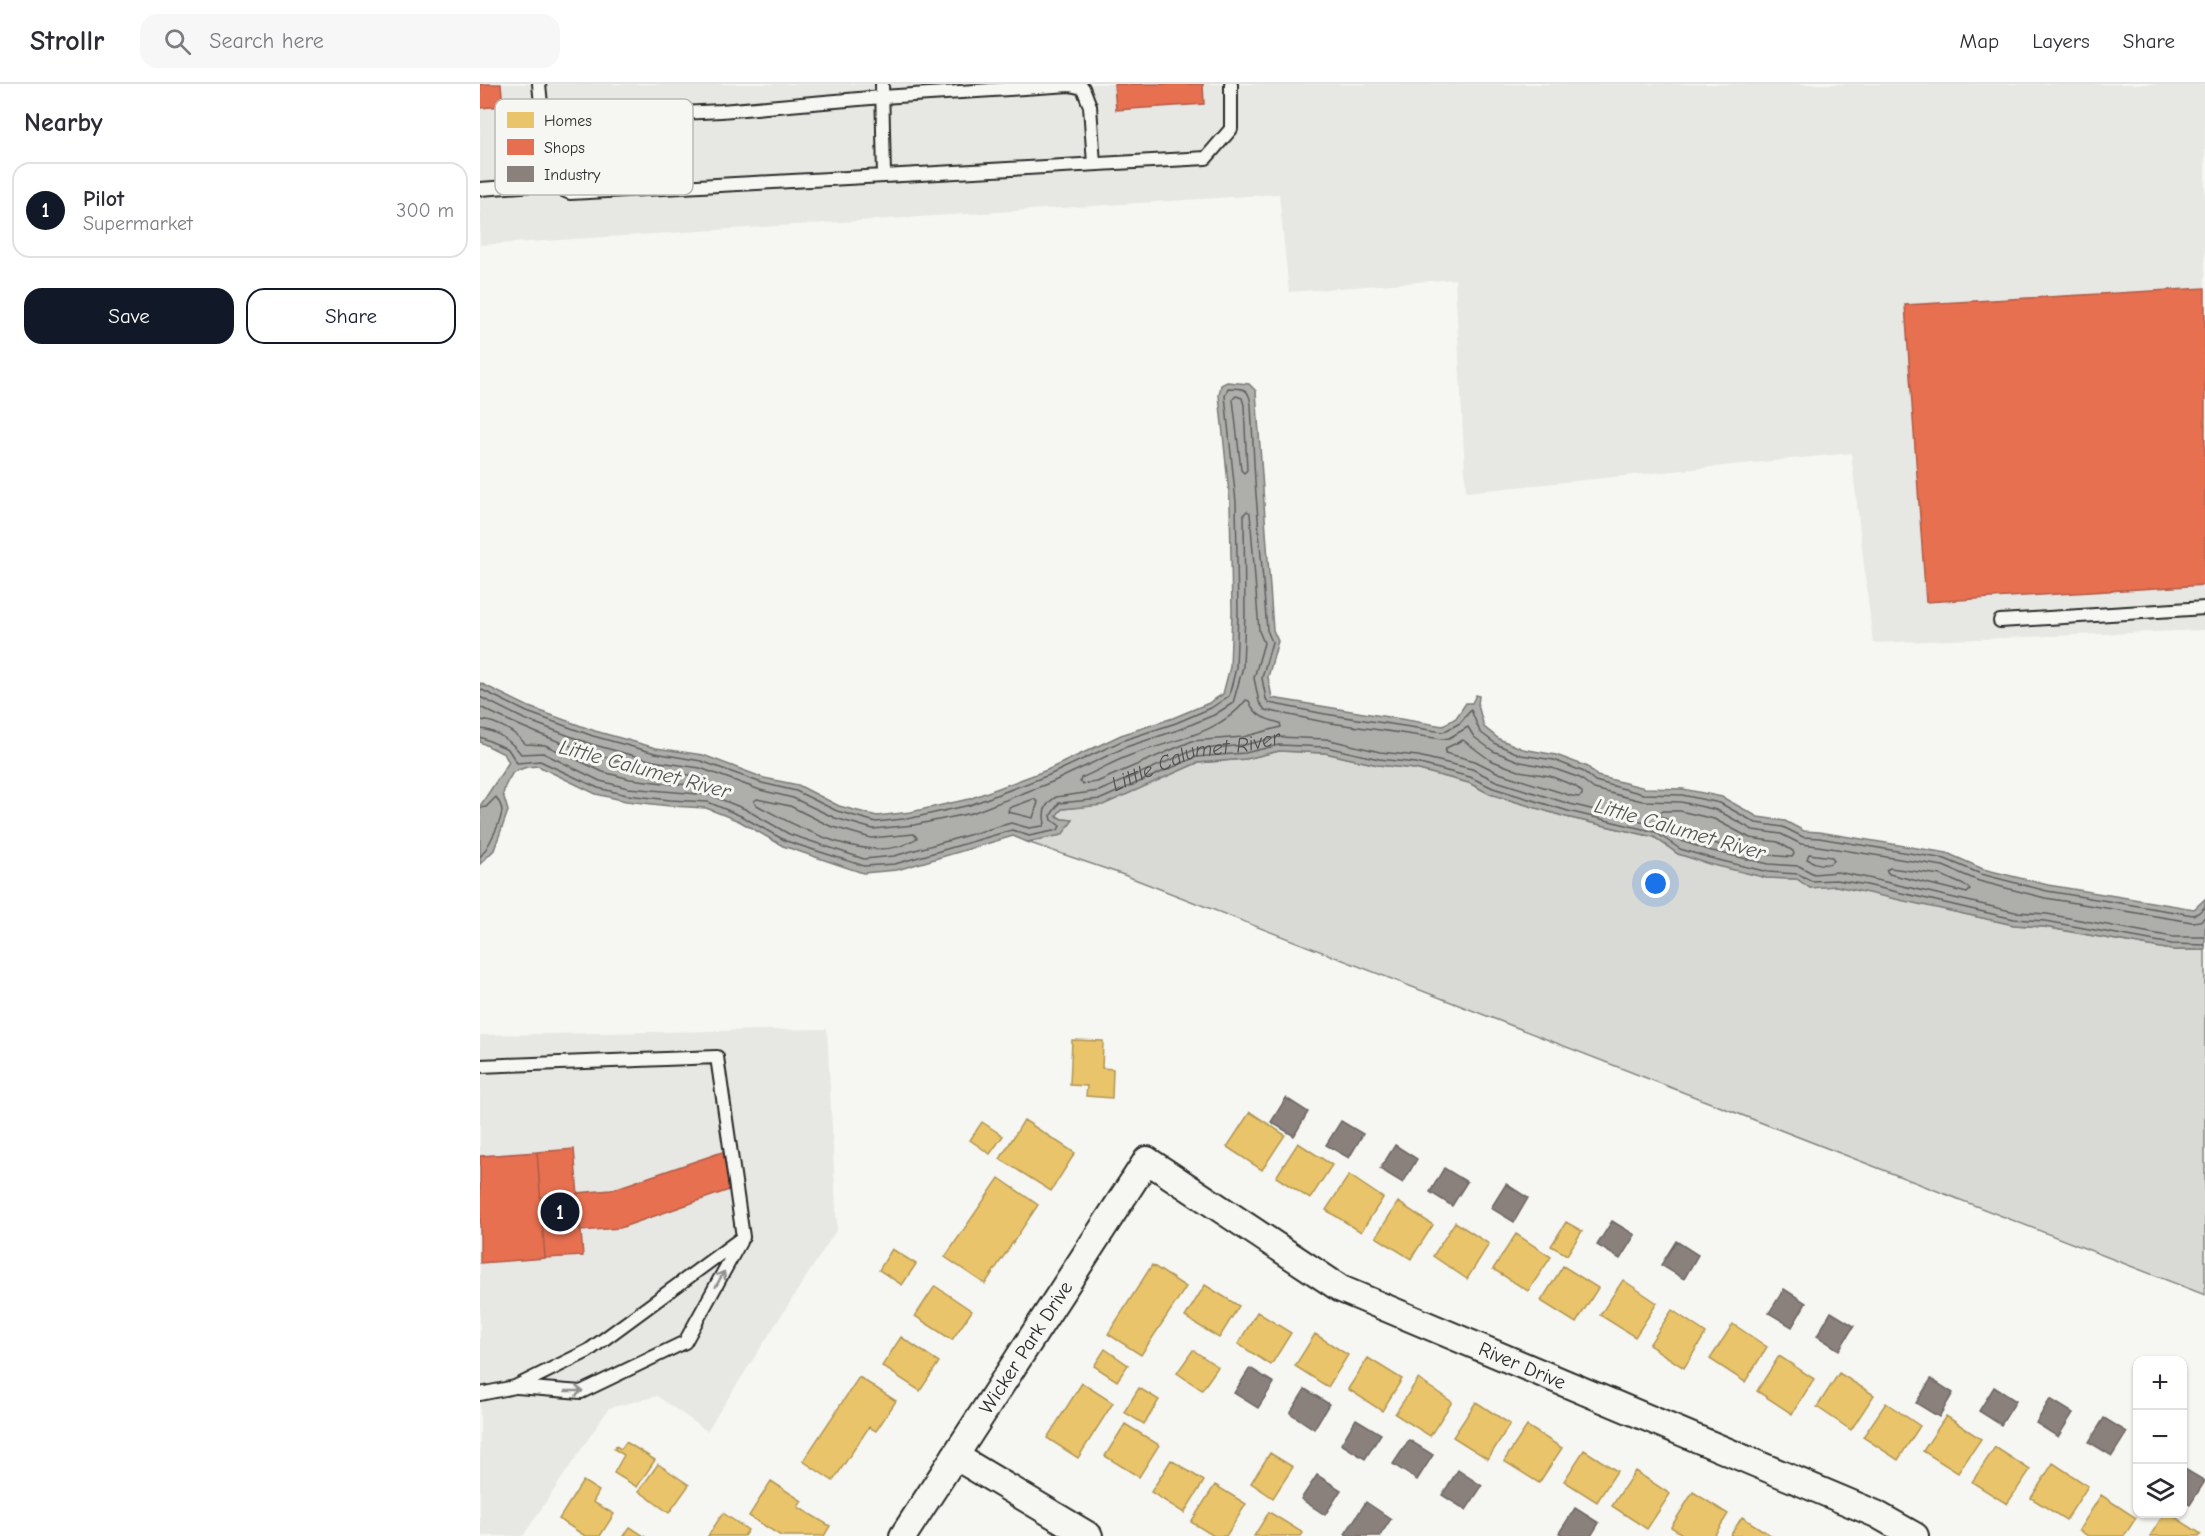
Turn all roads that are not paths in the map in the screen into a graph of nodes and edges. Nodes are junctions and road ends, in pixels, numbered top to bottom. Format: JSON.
{"nodes":[{"id":1,"x":539,"y":84,"type":"edge"},
{"id":2,"x":882,"y":84,"type":"edge"},
{"id":3,"x":1231,"y":84,"type":"edge"},
{"id":4,"x":882,"y":97,"type":"junction"},
{"id":5,"x":540,"y":99,"type":"edge"},
{"id":6,"x":693,"y":112,"type":"edge"},
{"id":7,"x":1094,"y":164,"type":"junction"},
{"id":8,"x":884,"y":176,"type":"junction"},
{"id":9,"x":693,"y":186,"type":"edge"},
{"id":10,"x":495,"y":188,"type":"edge"},
{"id":11,"x":480,"y":189,"type":"edge"},
{"id":12,"x":2205,"y":608,"type":"edge"},
{"id":13,"x":2000,"y":621,"type":"dead end"},
{"id":14,"x":480,"y":1066,"type":"edge"},
{"id":15,"x":1147,"y":1160,"type":"joint"},
{"id":16,"x":743,"y":1237,"type":"junction"},
{"id":17,"x":515,"y":1387,"type":"junction"},
{"id":18,"x":480,"y":1394,"type":"edge"},
{"id":19,"x":956,"y":1456,"type":"junction"},
{"id":20,"x":903,"y":1536,"type":"edge"},
{"id":21,"x":1089,"y":1536,"type":"edge"},
{"id":22,"x":1915,"y":1536,"type":"edge"}],
"edges":[{"from":1,"to":5,"type":"lane"},
{"from":2,"to":4,"type":"lane"},
{"from":3,"to":7,"type":"lane"},
{"from":4,"to":6,"type":"lane"},
{"from":4,"to":7,"type":"lane"},
{"from":4,"to":8,"type":"lane"},
{"from":7,"to":8,"type":"lane"},
{"from":8,"to":9,"type":"lane"},
{"from":10,"to":11,"type":"lane"},
{"from":12,"to":13,"type":"lane"},
{"from":14,"to":16,"type":"lane"},
{"from":15,"to":19,"type":"street","name":"Wicker Park Drive"},
{"from":15,"to":22,"type":"street","name":"River Drive"},
{"from":16,"to":17,"type":"lane"},
{"from":17,"to":16,"type":"lane","one_way":true},
{"from":17,"to":18,"type":"lane"},
{"from":19,"to":20,"type":"street","name":"Wicker Park Drive"},
{"from":19,"to":21,"type":"street"}]}
